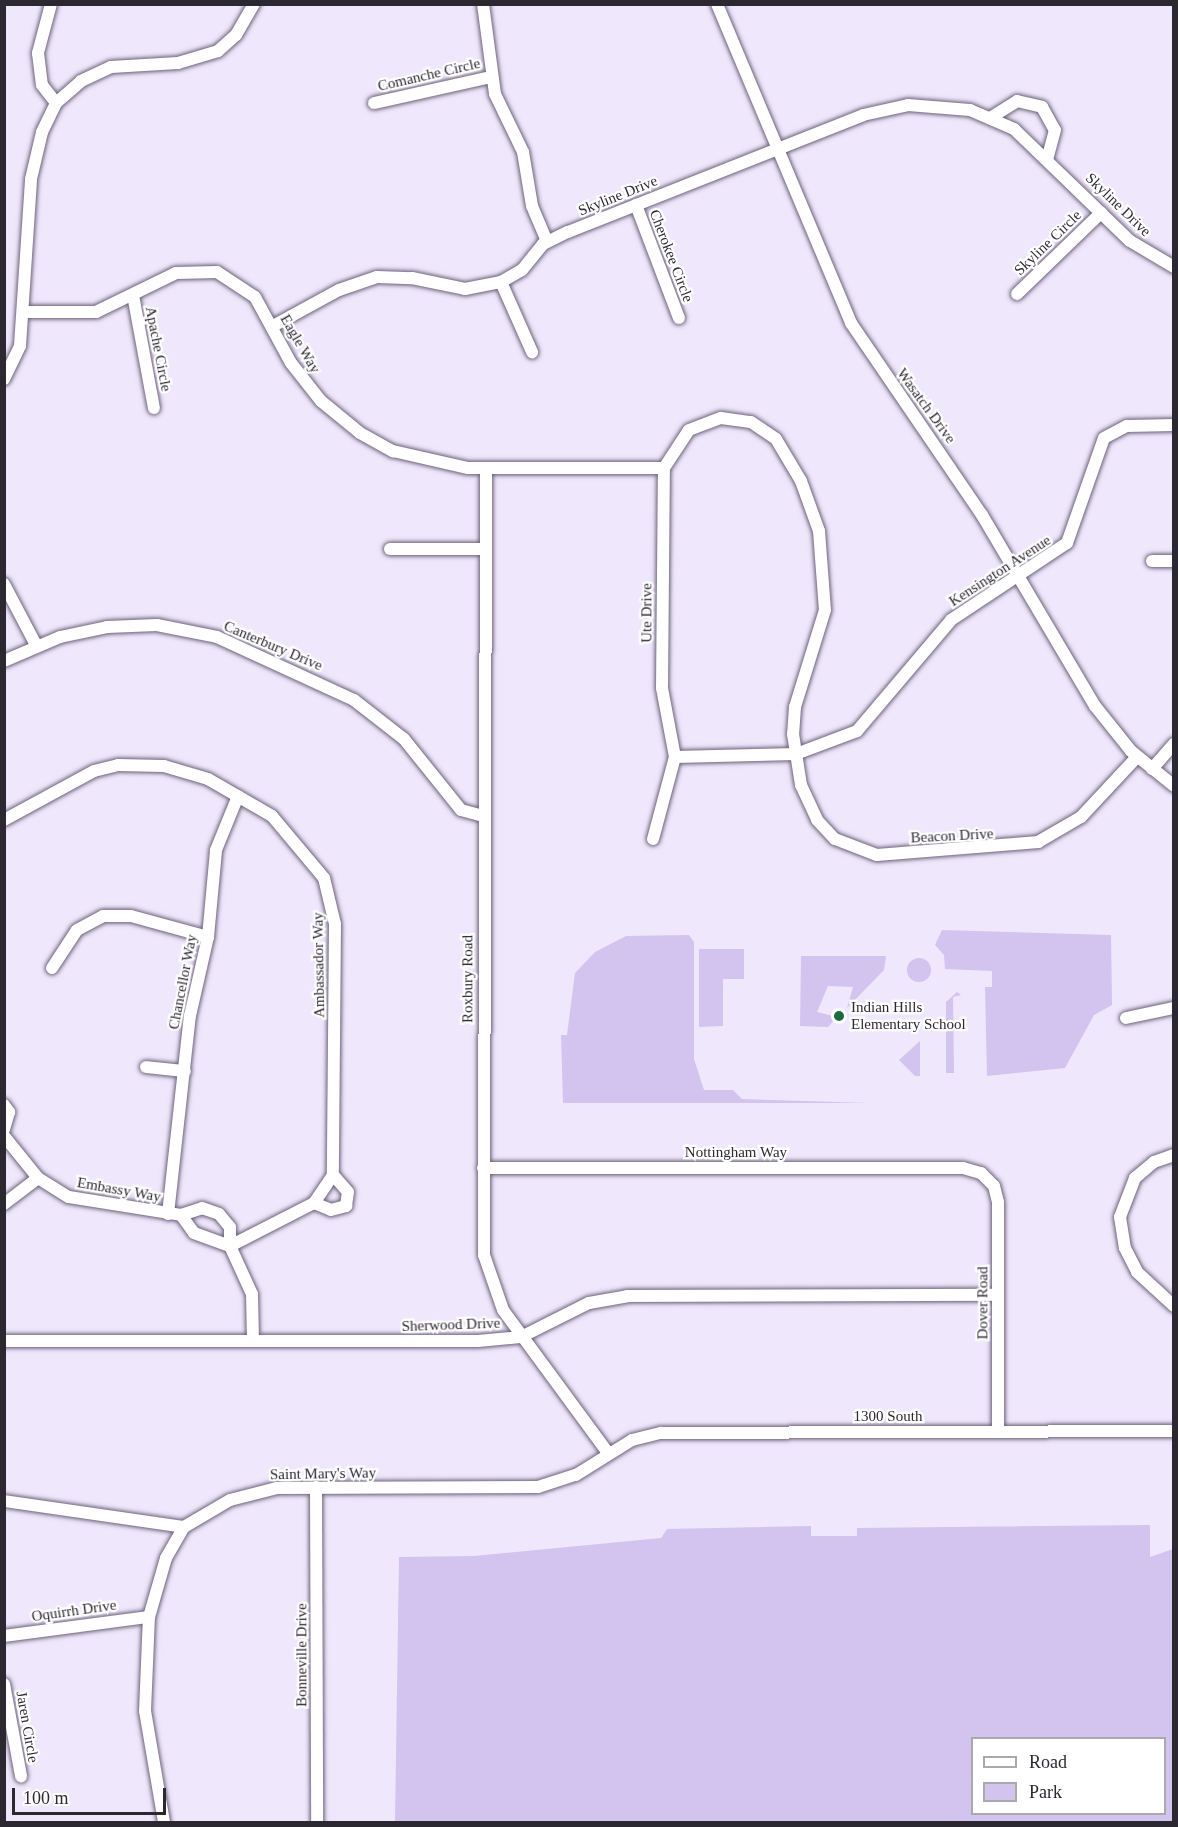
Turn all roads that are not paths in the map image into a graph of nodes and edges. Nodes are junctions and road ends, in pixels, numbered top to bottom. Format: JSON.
{"nodes":[{"id":1,"x":51,"y":4,"type":"edge"},
{"id":2,"x":254,"y":4,"type":"edge"},
{"id":3,"x":483,"y":4,"type":"edge"},
{"id":4,"x":717,"y":4,"type":"edge"},
{"id":5,"x":490,"y":77,"type":"junction"},
{"id":6,"x":56,"y":103,"type":"junction"},
{"id":7,"x":374,"y":103,"type":"dead end"},
{"id":8,"x":990,"y":118,"type":"junction"},
{"id":9,"x":779,"y":147,"type":"junction"},
{"id":10,"x":1048,"y":157,"type":"junction"},
{"id":11,"x":636,"y":205,"type":"junction"},
{"id":12,"x":1101,"y":213,"type":"junction"},
{"id":13,"x":548,"y":241,"type":"junction"},
{"id":14,"x":1173,"y":267,"type":"edge"},
{"id":15,"x":501,"y":282,"type":"junction"},
{"id":16,"x":1017,"y":294,"type":"dead end"},
{"id":17,"x":133,"y":295,"type":"junction"},
{"id":18,"x":23,"y":312,"type":"junction"},
{"id":19,"x":679,"y":318,"type":"dead end"},
{"id":20,"x":273,"y":326,"type":"junction"},
{"id":21,"x":532,"y":352,"type":"dead end"},
{"id":22,"x":4,"y":379,"type":"edge"},
{"id":23,"x":154,"y":408,"type":"dead end"},
{"id":24,"x":1173,"y":425,"type":"edge"},
{"id":25,"x":486,"y":468,"type":"junction"},
{"id":26,"x":664,"y":468,"type":"junction"},
{"id":27,"x":390,"y":549,"type":"dead end"},
{"id":28,"x":483,"y":549,"type":"junction"},
{"id":29,"x":1152,"y":561,"type":"dead end"},
{"id":30,"x":1173,"y":561,"type":"edge"},
{"id":31,"x":1019,"y":575,"type":"junction"},
{"id":32,"x":4,"y":584,"type":"edge"},
{"id":33,"x":36,"y":645,"type":"junction"},
{"id":34,"x":4,"y":661,"type":"edge"},
{"id":35,"x":1173,"y":744,"type":"edge"},
{"id":36,"x":796,"y":754,"type":"junction"},
{"id":37,"x":675,"y":757,"type":"junction"},
{"id":38,"x":1137,"y":757,"type":"junction"},
{"id":39,"x":1152,"y":769,"type":"junction"},
{"id":40,"x":1173,"y":786,"type":"edge"},
{"id":41,"x":238,"y":796,"type":"junction"},
{"id":42,"x":483,"y":816,"type":"junction"},
{"id":43,"x":4,"y":820,"type":"edge"},
{"id":44,"x":653,"y":839,"type":"dead end"},
{"id":45,"x":208,"y":937,"type":"junction"},
{"id":46,"x":52,"y":968,"type":"dead end"},
{"id":47,"x":1173,"y":1008,"type":"edge"},
{"id":48,"x":1126,"y":1018,"type":"dead end"},
{"id":49,"x":146,"y":1067,"type":"dead end"},
{"id":50,"x":185,"y":1071,"type":"junction"},
{"id":51,"x":4,"y":1105,"type":"edge"},
{"id":52,"x":4,"y":1129,"type":"edge"},
{"id":53,"x":4,"y":1136,"type":"edge"},
{"id":54,"x":1173,"y":1155,"type":"edge"},
{"id":55,"x":483,"y":1168,"type":"junction"},
{"id":56,"x":333,"y":1175,"type":"junction"},
{"id":57,"x":986,"y":1177,"type":"joint"},
{"id":58,"x":38,"y":1178,"type":"junction"},
{"id":59,"x":314,"y":1203,"type":"junction"},
{"id":60,"x":4,"y":1204,"type":"edge"},
{"id":61,"x":168,"y":1214,"type":"junction"},
{"id":62,"x":181,"y":1215,"type":"junction"},
{"id":63,"x":230,"y":1246,"type":"junction"},
{"id":64,"x":998,"y":1295,"type":"junction"},
{"id":65,"x":1173,"y":1306,"type":"edge"},
{"id":66,"x":521,"y":1336,"type":"junction"},
{"id":67,"x":4,"y":1341,"type":"edge"},
{"id":68,"x":253,"y":1341,"type":"junction"},
{"id":69,"x":1173,"y":1431,"type":"edge"},
{"id":70,"x":998,"y":1432,"type":"junction"},
{"id":71,"x":608,"y":1454,"type":"junction"},
{"id":72,"x":316,"y":1487,"type":"junction"},
{"id":73,"x":4,"y":1501,"type":"edge"},
{"id":74,"x":184,"y":1527,"type":"junction"},
{"id":75,"x":149,"y":1617,"type":"junction"},
{"id":76,"x":4,"y":1636,"type":"edge"},
{"id":77,"x":4,"y":1684,"type":"edge"},
{"id":78,"x":21,"y":1776,"type":"dead end"},
{"id":79,"x":164,"y":1822,"type":"edge"},
{"id":80,"x":317,"y":1822,"type":"edge"}],
"edges":[{"from":1,"to":6,"type":"street"},
{"from":2,"to":6,"type":"street"},
{"from":3,"to":5,"type":"street"},
{"from":4,"to":9,"type":"street","name":"Wasatch Drive"},
{"from":5,"to":7,"type":"street","name":"Comanche Circle"},
{"from":5,"to":13,"type":"street"},
{"from":6,"to":18,"type":"street"},
{"from":8,"to":9,"type":"street","name":"Skyline Drive"},
{"from":8,"to":10,"type":"street","name":"Skyline Drive"},
{"from":8,"to":10,"type":"street"},
{"from":9,"to":11,"type":"street","name":"Skyline Drive"},
{"from":9,"to":31,"type":"street","name":"Wasatch Drive"},
{"from":10,"to":12,"type":"street","name":"Skyline Drive"},
{"from":11,"to":13,"type":"street","name":"Skyline Drive"},
{"from":11,"to":19,"type":"street","name":"Cherokee Circle"},
{"from":12,"to":14,"type":"street","name":"Skyline Drive"},
{"from":12,"to":16,"type":"street","name":"Skyline Circle"},
{"from":13,"to":15,"type":"street","name":"Skyline Drive"},
{"from":15,"to":20,"type":"street","name":"Skyline Drive"},
{"from":15,"to":21,"type":"street"},
{"from":17,"to":18,"type":"street","name":"Eagle Way"},
{"from":17,"to":20,"type":"street","name":"Eagle Way"},
{"from":17,"to":23,"type":"street","name":"Apache Circle"},
{"from":18,"to":22,"type":"street"},
{"from":20,"to":25,"type":"street","name":"Eagle Way"},
{"from":24,"to":31,"type":"street","name":"Kensington Avenue"},
{"from":25,"to":26,"type":"street","name":"Eagle Way"},
{"from":25,"to":28,"type":"street","name":"Roxbury Road"},
{"from":26,"to":36,"type":"street","name":"Beacon Drive"},
{"from":26,"to":37,"type":"street","name":"Ute Drive"},
{"from":27,"to":28,"type":"street"},
{"from":28,"to":42,"type":"street","name":"Roxbury Road"},
{"from":29,"to":30,"type":"street"},
{"from":31,"to":36,"type":"street","name":"Kensington Avenue"},
{"from":31,"to":38,"type":"street","name":"Wasatch Drive"},
{"from":32,"to":33,"type":"street"},
{"from":33,"to":34,"type":"street","name":"Canterbury Drive"},
{"from":33,"to":42,"type":"street","name":"Canterbury Drive"},
{"from":35,"to":39,"type":"street"},
{"from":36,"to":37,"type":"street","name":"Kensington Avenue"},
{"from":36,"to":38,"type":"street","name":"Beacon Drive"},
{"from":37,"to":44,"type":"street"},
{"from":38,"to":39,"type":"street","name":"Wasatch Drive"},
{"from":39,"to":40,"type":"street","name":"Wasatch Drive"},
{"from":41,"to":43,"type":"street","name":"Ambassador Way"},
{"from":41,"to":45,"type":"street","name":"Chancellor Way"},
{"from":41,"to":56,"type":"street","name":"Ambassador Way"},
{"from":42,"to":55,"type":"street","name":"Roxbury Road"},
{"from":45,"to":46,"type":"street"},
{"from":45,"to":50,"type":"street","name":"Chancellor Way"},
{"from":47,"to":48,"type":"street"},
{"from":49,"to":50,"type":"street"},
{"from":50,"to":61,"type":"street","name":"Chancellor Way"},
{"from":51,"to":52,"type":"street"},
{"from":53,"to":58,"type":"street","name":"Embassy Way"},
{"from":54,"to":65,"type":"street"},
{"from":55,"to":57,"type":"street","name":"Nottingham Way"},
{"from":55,"to":66,"type":"street","name":"Roxbury Road"},
{"from":56,"to":59,"type":"street"},
{"from":56,"to":59,"type":"street","name":"Ambassador Way"},
{"from":57,"to":64,"type":"street","name":"Dover Road"},
{"from":58,"to":60,"type":"street"},
{"from":58,"to":61,"type":"street","name":"Embassy Way"},
{"from":59,"to":63,"type":"street"},
{"from":61,"to":62,"type":"street","name":"Embassy Way"},
{"from":62,"to":63,"type":"street"},
{"from":62,"to":63,"type":"street","name":"Embassy Way"},
{"from":63,"to":68,"type":"street","name":"Embassy Way"},
{"from":64,"to":66,"type":"street","name":"Sherwood Drive"},
{"from":64,"to":70,"type":"street","name":"Dover Road"},
{"from":66,"to":68,"type":"street","name":"Sherwood Drive"},
{"from":66,"to":71,"type":"street","name":"Roxbury Road"},
{"from":67,"to":68,"type":"street","name":"Sherwood Drive"},
{"from":69,"to":70,"type":"street","name":"1300 South"},
{"from":70,"to":71,"type":"street","name":"1300 South"},
{"from":71,"to":72,"type":"street","name":"Saint Mary's Way"},
{"from":72,"to":74,"type":"street","name":"Saint Mary's Way"},
{"from":72,"to":80,"type":"street","name":"Bonneville Drive"},
{"from":73,"to":74,"type":"street"},
{"from":74,"to":75,"type":"street"},
{"from":75,"to":76,"type":"street","name":"Oquirrh Drive"},
{"from":75,"to":79,"type":"street"},
{"from":77,"to":78,"type":"street","name":"Jaren Circle"}]}
